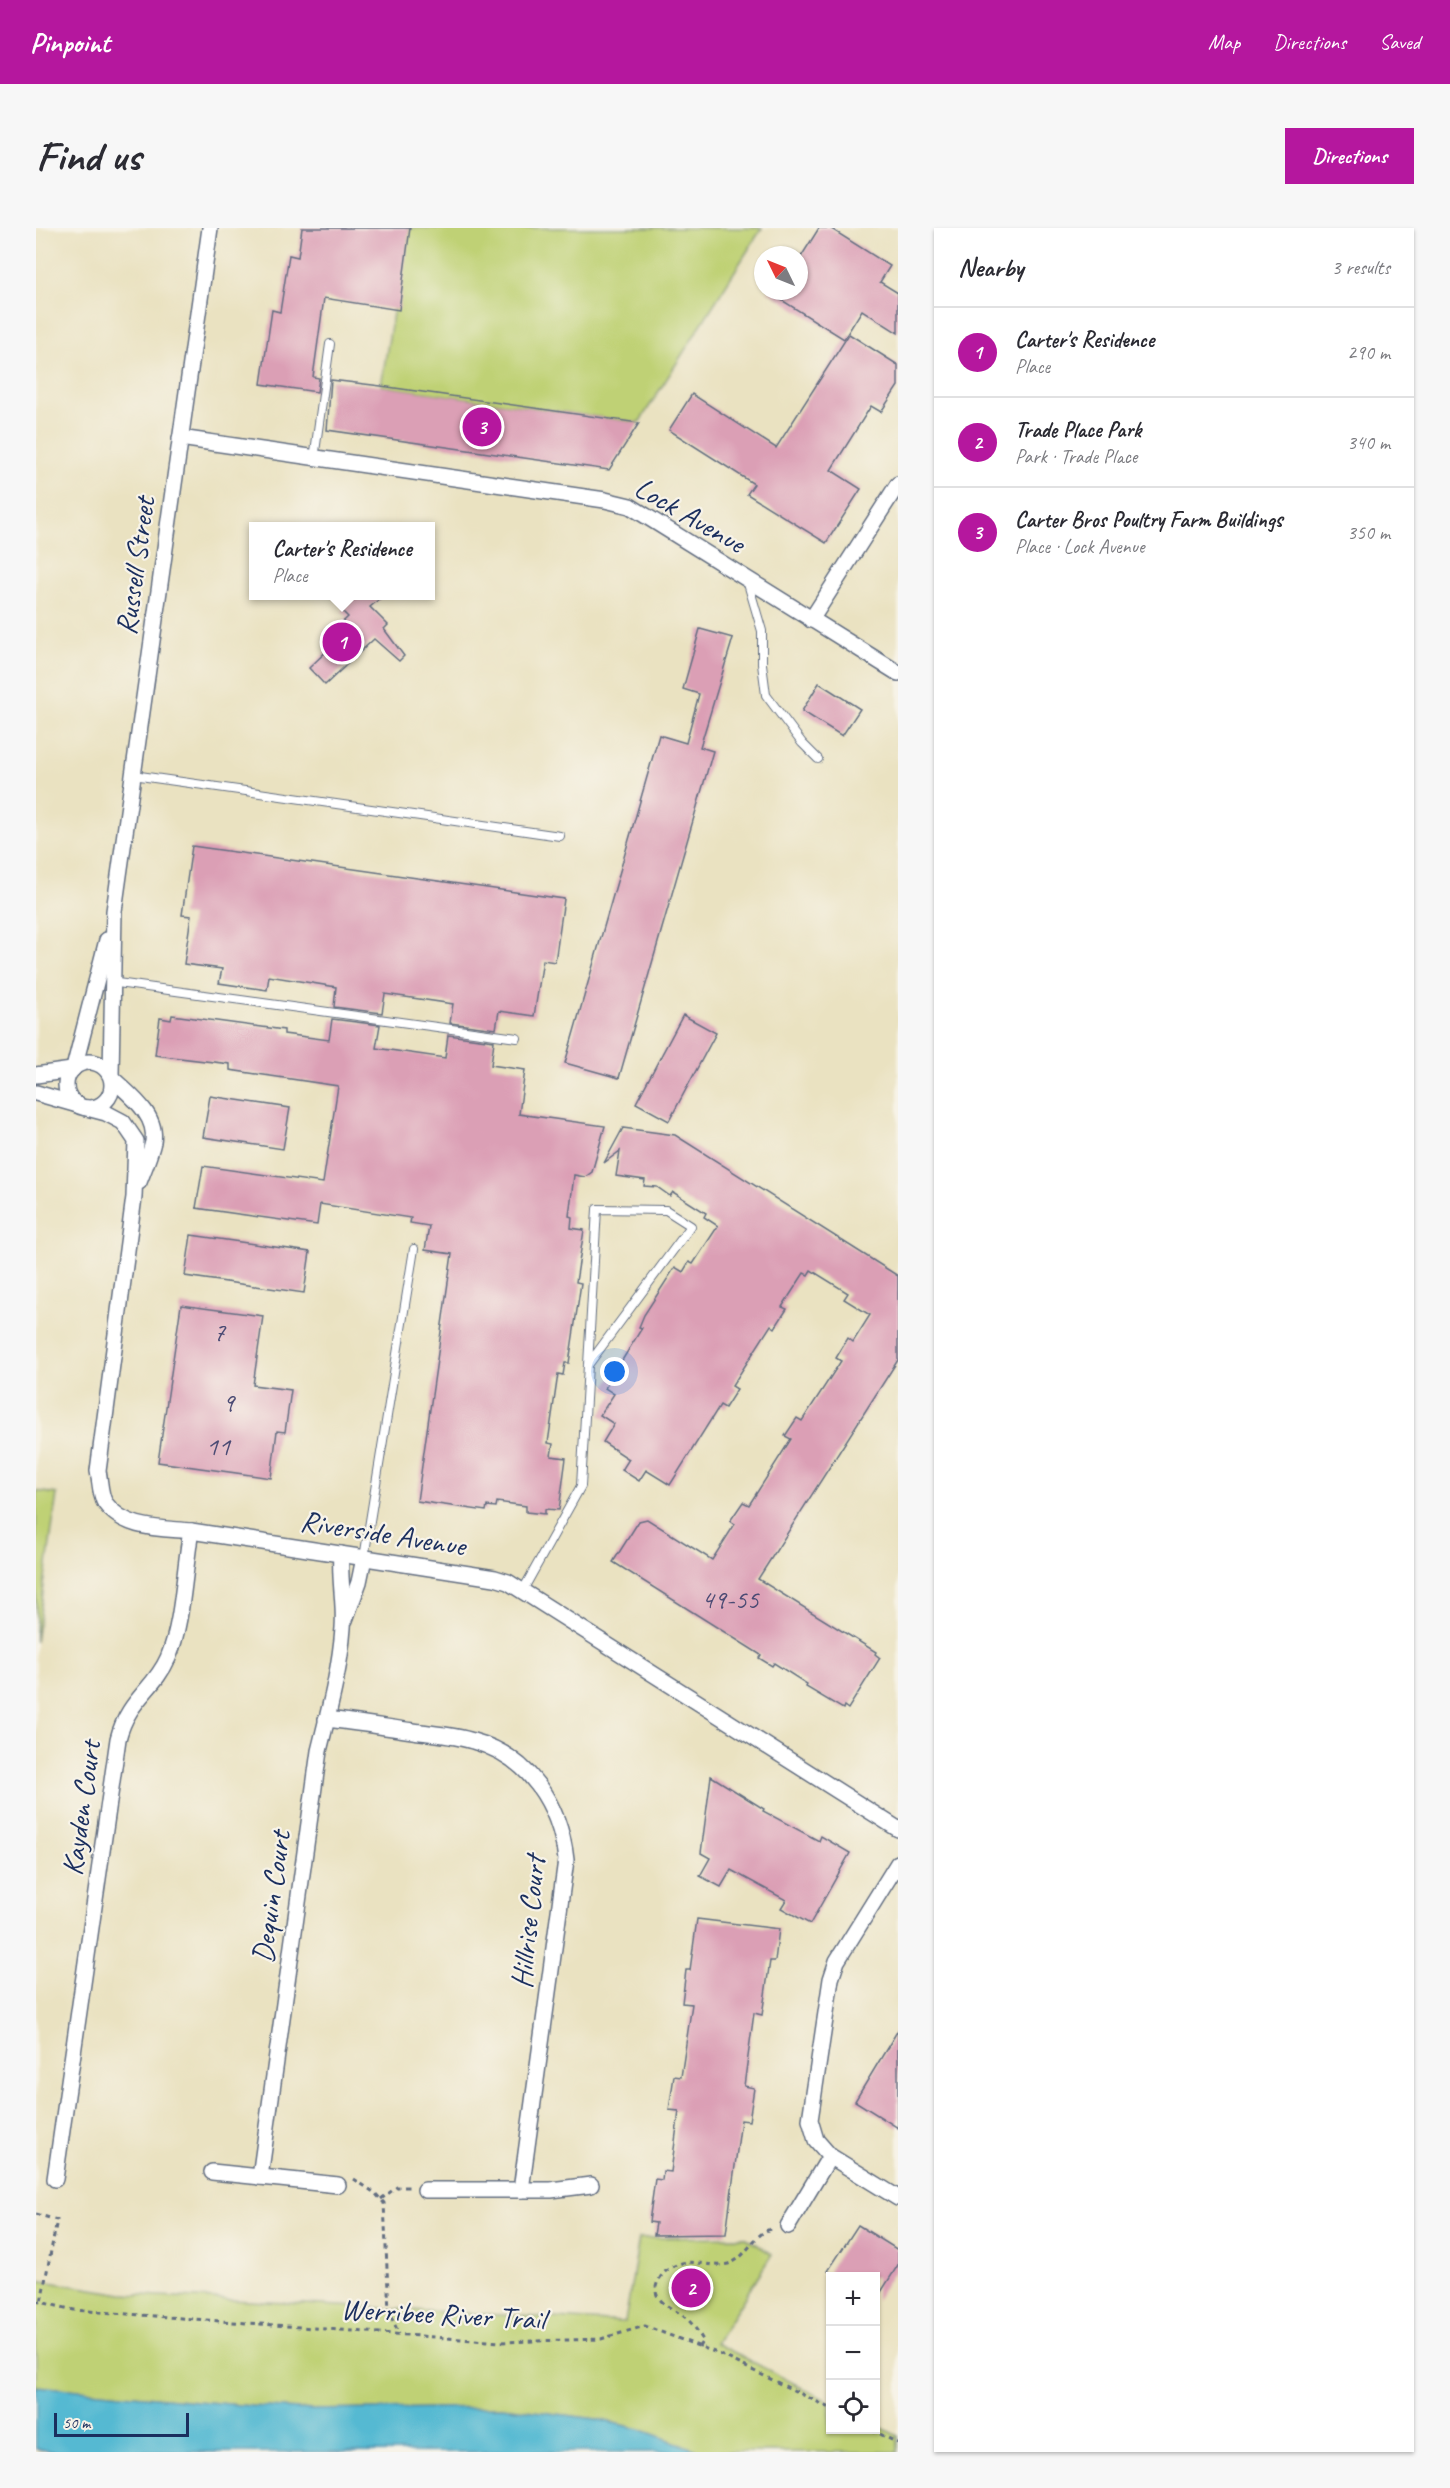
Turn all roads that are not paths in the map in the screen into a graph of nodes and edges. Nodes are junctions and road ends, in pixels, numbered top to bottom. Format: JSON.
{"nodes":[{"id":1,"x":210,"y":228,"type":"edge"},
{"id":2,"x":330,"y":344,"type":"dead end"},
{"id":3,"x":180,"y":438,"type":"junction"},
{"id":4,"x":314,"y":459,"type":"junction"},
{"id":5,"x":898,"y":484,"type":"edge"},
{"id":6,"x":746,"y":578,"type":"junction"},
{"id":7,"x":812,"y":620,"type":"junction"},
{"id":8,"x":898,"y":673,"type":"edge"},
{"id":9,"x":818,"y":759,"type":"dead end"},
{"id":10,"x":133,"y":775,"type":"junction"},
{"id":11,"x":560,"y":836,"type":"dead end"},
{"id":12,"x":104,"y":980,"type":"junction"},
{"id":13,"x":517,"y":1038,"type":"dead end"},
{"id":14,"x":73,"y":1069,"type":"junction"},
{"id":15,"x":36,"y":1076,"type":"edge"},
{"id":16,"x":111,"y":1076,"type":"junction"},
{"id":17,"x":36,"y":1093,"type":"edge"},
{"id":18,"x":82,"y":1107,"type":"junction"},
{"id":19,"x":134,"y":1197,"type":"junction"},
{"id":20,"x":414,"y":1249,"type":"dead end"},
{"id":21,"x":588,"y":1365,"type":"junction"},
{"id":22,"x":191,"y":1531,"type":"junction"},
{"id":23,"x":341,"y":1554,"type":"junction"},
{"id":24,"x":364,"y":1558,"type":"junction"},
{"id":25,"x":522,"y":1590,"type":"junction"},
{"id":26,"x":344,"y":1625,"type":"junction"},
{"id":27,"x":326,"y":1719,"type":"junction"},
{"id":28,"x":898,"y":1829,"type":"edge"},
{"id":29,"x":898,"y":1863,"type":"edge"},
{"id":30,"x":830,"y":2156,"type":"junction"},
{"id":31,"x":212,"y":2172,"type":"dead end"},
{"id":32,"x":260,"y":2177,"type":"junction"},
{"id":33,"x":55,"y":2179,"type":"dead end"},
{"id":34,"x":338,"y":2185,"type":"dead end"},
{"id":35,"x":591,"y":2185,"type":"dead end"},
{"id":36,"x":425,"y":2190,"type":"road end"},
{"id":37,"x":521,"y":2190,"type":"junction"},
{"id":38,"x":898,"y":2198,"type":"edge"},
{"id":39,"x":788,"y":2226,"type":"road end"}],
"edges":[{"from":1,"to":3,"type":"street","name":"Russell Street"},
{"from":2,"to":4,"type":"lane"},
{"from":3,"to":4,"type":"street","name":"Lock Avenue"},
{"from":3,"to":10,"type":"street","name":"Russell Street"},
{"from":4,"to":6,"type":"street","name":"Lock Avenue"},
{"from":5,"to":7,"type":"street"},
{"from":6,"to":7,"type":"street","name":"Lock Avenue"},
{"from":6,"to":9,"type":"lane"},
{"from":7,"to":8,"type":"street","name":"Lock Avenue"},
{"from":10,"to":11,"type":"lane"},
{"from":10,"to":12,"type":"street","name":"Russell Street"},
{"from":12,"to":13,"type":"lane"},
{"from":12,"to":14,"type":"street","name":"Russell Street"},
{"from":12,"to":16,"type":"street","name":"Russell Street"},
{"from":14,"to":15,"type":"street"},
{"from":14,"to":16,"type":"street"},
{"from":14,"to":18,"type":"street"},
{"from":16,"to":18,"type":"street"},
{"from":16,"to":19,"type":"street","name":"Riverside Avenue"},
{"from":17,"to":18,"type":"street","name":"Riverside Avenue"},
{"from":18,"to":19,"type":"street","name":"Riverside Avenue"},
{"from":19,"to":22,"type":"street","name":"Riverside Avenue"},
{"from":20,"to":24,"type":"lane"},
{"from":21,"to":21,"type":"lane"},
{"from":21,"to":25,"type":"lane"},
{"from":22,"to":23,"type":"street","name":"Riverside Avenue"},
{"from":22,"to":33,"type":"street","name":"Kayden Court"},
{"from":23,"to":24,"type":"street","name":"Riverside Avenue"},
{"from":23,"to":26,"type":"street","name":"Dequin Court"},
{"from":24,"to":25,"type":"street","name":"Riverside Avenue"},
{"from":24,"to":26,"type":"street","name":"Dequin Court"},
{"from":25,"to":28,"type":"street","name":"Riverside Avenue"},
{"from":26,"to":27,"type":"street","name":"Dequin Court"},
{"from":27,"to":32,"type":"street","name":"Dequin Court"},
{"from":27,"to":37,"type":"street","name":"Hillrise Court"},
{"from":29,"to":30,"type":"street"},
{"from":30,"to":38,"type":"street"},
{"from":30,"to":39,"type":"street"},
{"from":31,"to":32,"type":"street"},
{"from":32,"to":34,"type":"street"},
{"from":35,"to":37,"type":"street"},
{"from":36,"to":37,"type":"street"}]}
